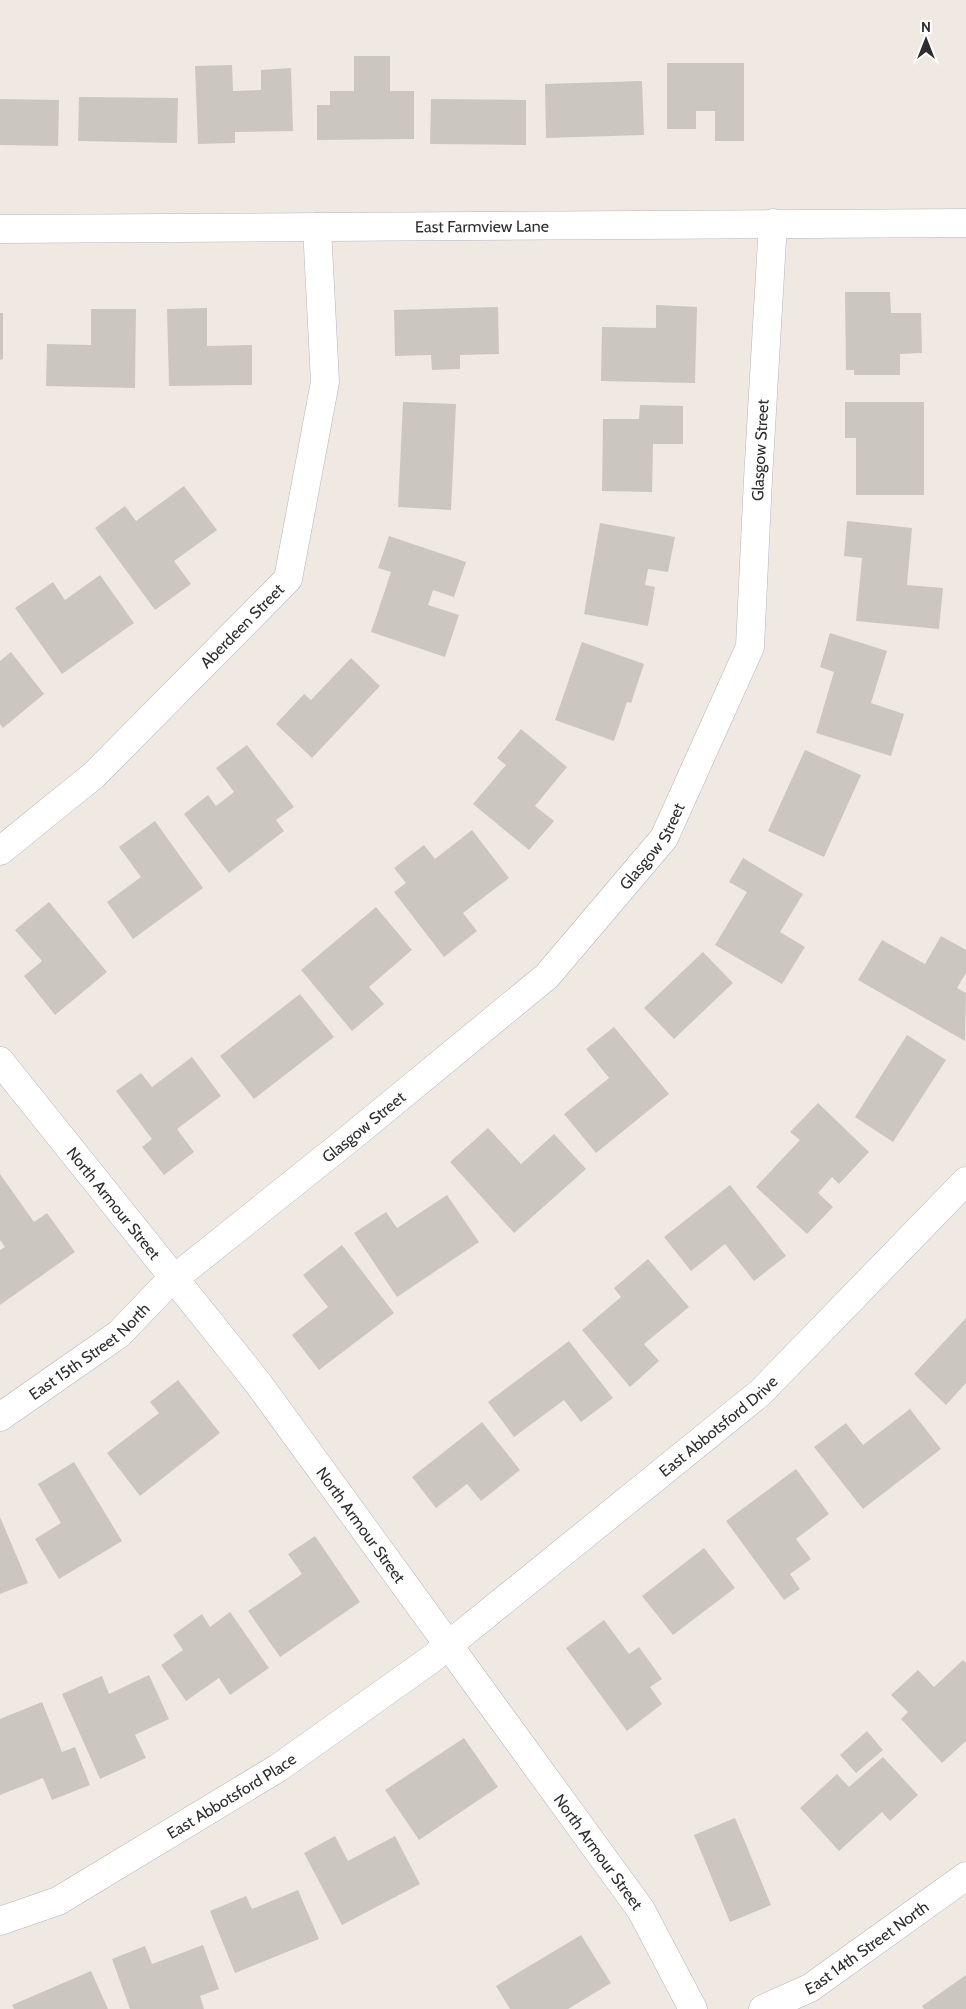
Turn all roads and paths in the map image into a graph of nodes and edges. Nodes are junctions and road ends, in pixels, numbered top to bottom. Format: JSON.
{"nodes":[{"id":1,"x":774,"y":223,"type":"junction"},
{"id":2,"x":966,"y":223,"type":"edge"},
{"id":3,"x":317,"y":227,"type":"junction"},
{"id":4,"x":0,"y":228,"type":"edge"},
{"id":5,"x":0,"y":851,"type":"edge"},
{"id":6,"x":0,"y":1061,"type":"edge"},
{"id":7,"x":966,"y":1181,"type":"edge"},
{"id":8,"x":174,"y":1279,"type":"junction"},
{"id":9,"x":0,"y":1417,"type":"edge"},
{"id":10,"x":448,"y":1645,"type":"junction"},
{"id":11,"x":966,"y":1876,"type":"edge"},
{"id":12,"x":0,"y":1921,"type":"edge"},
{"id":13,"x":694,"y":2009,"type":"edge"},
{"id":14,"x":763,"y":2009,"type":"edge"}],
"edges":[{"from":1,"to":2,"type":"street","name":"East Farmview Lane"},
{"from":1,"to":3,"type":"street","name":"East Farmview Lane"},
{"from":1,"to":8,"type":"street","name":"Glasgow Street"},
{"from":3,"to":4,"type":"street","name":"East Farmview Lane"},
{"from":3,"to":5,"type":"street","name":"Aberdeen Street"},
{"from":6,"to":8,"type":"street","name":"North Armour Street"},
{"from":7,"to":10,"type":"street","name":"East Abbotsford Drive"},
{"from":8,"to":9,"type":"street","name":"East 15th Street North"},
{"from":8,"to":10,"type":"street","name":"North Armour Street"},
{"from":10,"to":12,"type":"street","name":"East Abbotsford Place"},
{"from":10,"to":13,"type":"street","name":"North Armour Street"},
{"from":11,"to":14,"type":"street","name":"East 14th Street North"}]}
